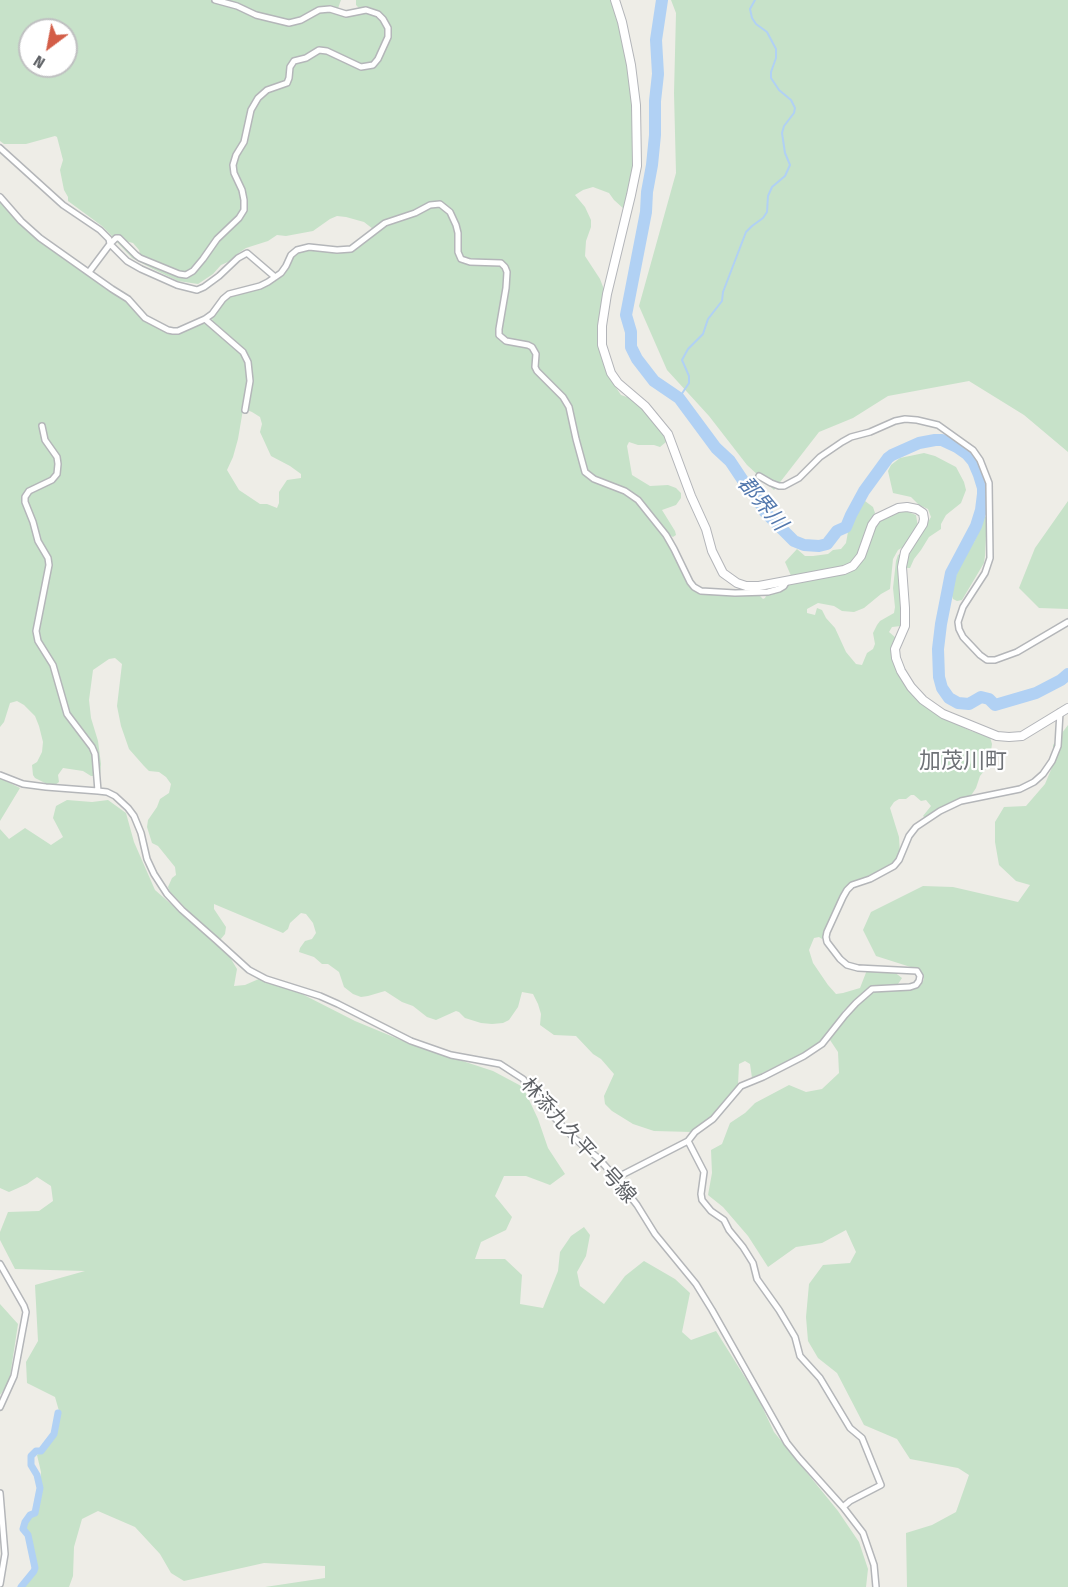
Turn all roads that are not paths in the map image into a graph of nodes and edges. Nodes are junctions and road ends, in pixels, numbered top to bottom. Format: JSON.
{"nodes":[{"id":1,"x":215,"y":0,"type":"edge"},
{"id":2,"x":615,"y":0,"type":"edge"},
{"id":3,"x":0,"y":148,"type":"edge"},
{"id":4,"x":0,"y":196,"type":"edge"},
{"id":5,"x":110,"y":244,"type":"junction"},
{"id":6,"x":89,"y":272,"type":"junction"},
{"id":7,"x":275,"y":278,"type":"junction"},
{"id":8,"x":205,"y":319,"type":"junction"},
{"id":9,"x":245,"y":410,"type":"dead end"},
{"id":10,"x":42,"y":426,"type":"dead end"},
{"id":11,"x":759,"y":476,"type":"dead end"},
{"id":12,"x":787,"y":582,"type":"junction"},
{"id":13,"x":1068,"y":622,"type":"edge"},
{"id":14,"x":1068,"y":708,"type":"edge"},
{"id":15,"x":1060,"y":712,"type":"junction"},
{"id":16,"x":0,"y":775,"type":"edge"},
{"id":17,"x":98,"y":791,"type":"junction"},
{"id":18,"x":688,"y":1141,"type":"junction"},
{"id":19,"x":616,"y":1178,"type":"junction"},
{"id":20,"x":0,"y":1264,"type":"edge"},
{"id":21,"x":0,"y":1407,"type":"edge"},
{"id":22,"x":0,"y":1493,"type":"edge"},
{"id":23,"x":843,"y":1507,"type":"junction"},
{"id":24,"x":0,"y":1584,"type":"edge"},
{"id":25,"x":876,"y":1587,"type":"edge"}],
"edges":[{"from":1,"to":5,"type":"street"},
{"from":2,"to":12,"type":"main road"},
{"from":3,"to":5,"type":"street"},
{"from":4,"to":6,"type":"street"},
{"from":5,"to":6,"type":"street"},
{"from":5,"to":7,"type":"street"},
{"from":6,"to":8,"type":"street"},
{"from":7,"to":8,"type":"street"},
{"from":7,"to":12,"type":"street"},
{"from":8,"to":9,"type":"street"},
{"from":10,"to":17,"type":"street"},
{"from":11,"to":13,"type":"street"},
{"from":12,"to":15,"type":"main road"},
{"from":14,"to":15,"type":"main road"},
{"from":15,"to":18,"type":"street"},
{"from":16,"to":17,"type":"street","name":"林添九久平１号線"},
{"from":17,"to":19,"type":"street","name":"林添九久平１号線"},
{"from":18,"to":19,"type":"street"},
{"from":18,"to":23,"type":"street"},
{"from":19,"to":23,"type":"street","name":"林添九久平１号線"},
{"from":20,"to":21,"type":"street"},
{"from":22,"to":24,"type":"street"},
{"from":23,"to":25,"type":"street","name":"林添九久平１号線"}]}
